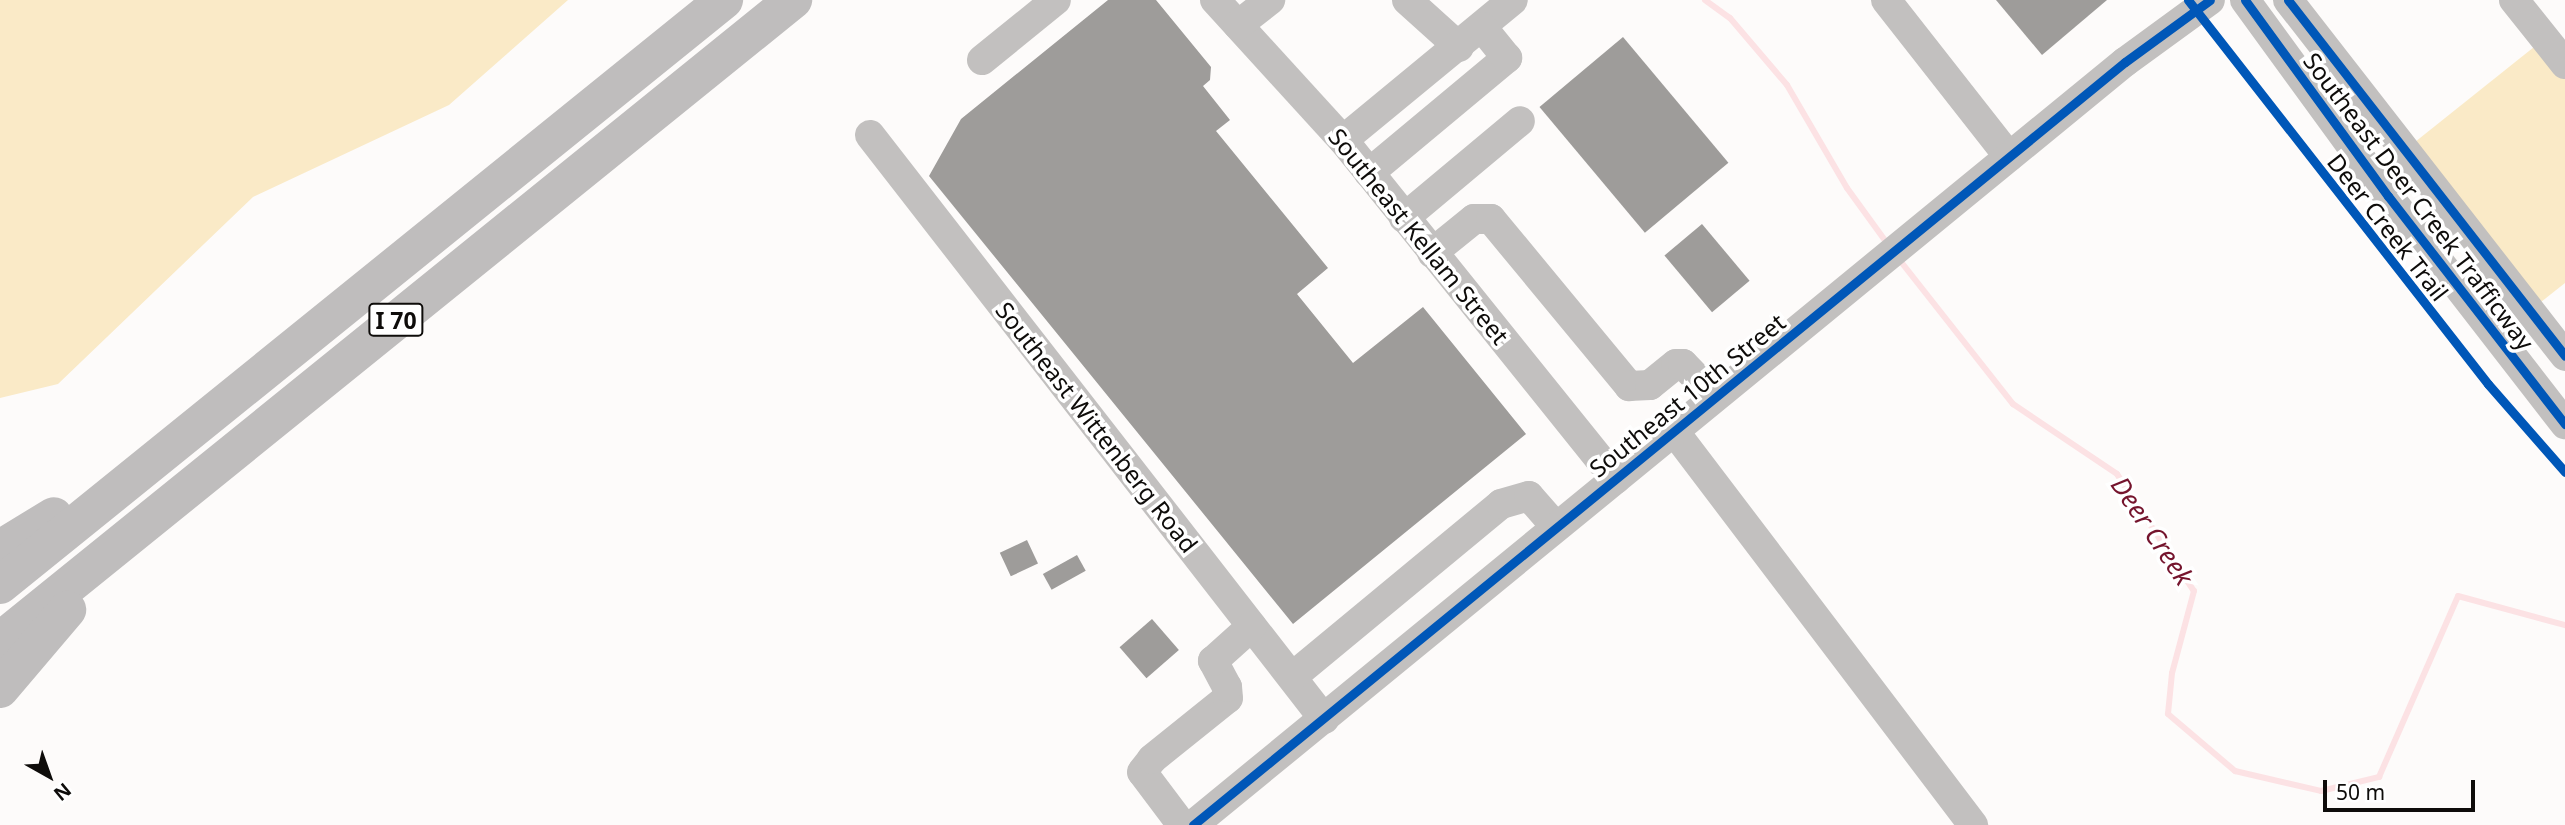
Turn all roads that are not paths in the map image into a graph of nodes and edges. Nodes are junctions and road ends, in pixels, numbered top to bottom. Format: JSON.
{"nodes":[{"id":1,"x":724,"y":0,"type":"edge"},
{"id":2,"x":793,"y":0,"type":"edge"},
{"id":3,"x":1056,"y":0,"type":"edge"},
{"id":4,"x":1215,"y":0,"type":"edge"},
{"id":5,"x":1270,"y":0,"type":"edge"},
{"id":6,"x":1407,"y":0,"type":"edge"},
{"id":7,"x":1513,"y":0,"type":"edge"},
{"id":8,"x":1886,"y":0,"type":"edge"},
{"id":9,"x":2210,"y":0,"type":"edge"},
{"id":10,"x":2245,"y":0,"type":"edge"},
{"id":11,"x":2288,"y":0,"type":"edge"},
{"id":12,"x":2514,"y":0,"type":"edge"},
{"id":13,"x":1238,"y":25,"type":"junction"},
{"id":14,"x":1482,"y":27,"type":"junction"},
{"id":15,"x":1459,"y":47,"type":"junction"},
{"id":16,"x":982,"y":60,"type":"dead end"},
{"id":17,"x":2565,"y":64,"type":"edge"},
{"id":18,"x":1520,"y":121,"type":"dead end"},
{"id":19,"x":870,"y":135,"type":"dead end"},
{"id":20,"x":1343,"y":141,"type":"junction"},
{"id":21,"x":2009,"y":157,"type":"junction"},
{"id":22,"x":1368,"y":173,"type":"junction"},
{"id":23,"x":1404,"y":218,"type":"junction"},
{"id":24,"x":1432,"y":253,"type":"junction"},
{"id":25,"x":2565,"y":356,"type":"edge"},
{"id":26,"x":1715,"y":397,"type":"junction"},
{"id":27,"x":204,"y":421,"type":"junction"},
{"id":28,"x":2565,"y":424,"type":"edge"},
{"id":29,"x":1674,"y":430,"type":"junction"},
{"id":30,"x":1616,"y":478,"type":"junction"},
{"id":31,"x":164,"y":508,"type":"junction"},
{"id":32,"x":1556,"y":527,"type":"junction"},
{"id":33,"x":0,"y":549,"type":"edge"},
{"id":34,"x":0,"y":585,"type":"edge"},
{"id":35,"x":1252,"y":626,"type":"junction"},
{"id":36,"x":0,"y":641,"type":"edge"},
{"id":37,"x":1292,"y":677,"type":"junction"},
{"id":38,"x":0,"y":688,"type":"edge"},
{"id":39,"x":1324,"y":719,"type":"junction"},
{"id":40,"x":1182,"y":825,"type":"edge"},
{"id":41,"x":1193,"y":825,"type":"edge"},
{"id":42,"x":1973,"y":825,"type":"edge"}],
"edges":[{"from":1,"to":27,"type":"highway","number":"I 70"},
{"from":2,"to":31,"type":"highway","number":"I 70"},
{"from":3,"to":16,"type":"street"},
{"from":4,"to":13,"type":"street","name":"Southeast Kellam Street"},
{"from":5,"to":13,"type":"street"},
{"from":6,"to":15,"type":"street"},
{"from":7,"to":14,"type":"street"},
{"from":8,"to":21,"type":"street"},
{"from":9,"to":21,"type":"street","name":"Southeast 10th Street"},
{"from":10,"to":28,"type":"street","name":"Southeast Deer Creek Trafficway"},
{"from":11,"to":25,"type":"street","name":"Southeast Deer Creek Trafficway"},
{"from":12,"to":17,"type":"street"},
{"from":13,"to":20,"type":"street","name":"Southeast Kellam Street"},
{"from":14,"to":15,"type":"street"},
{"from":14,"to":22,"type":"street"},
{"from":15,"to":20,"type":"street"},
{"from":18,"to":23,"type":"street"},
{"from":19,"to":35,"type":"street","name":"Southeast Wittenberg Road"},
{"from":20,"to":22,"type":"street","name":"Southeast Kellam Street"},
{"from":21,"to":26,"type":"street","name":"Southeast 10th Street"},
{"from":22,"to":23,"type":"street","name":"Southeast Kellam Street"},
{"from":23,"to":24,"type":"street","name":"Southeast Kellam Street"},
{"from":24,"to":26,"type":"street"},
{"from":24,"to":30,"type":"street","name":"Southeast Kellam Street"},
{"from":26,"to":29,"type":"street","name":"Southeast 10th Street"},
{"from":27,"to":33,"type":"highway"},
{"from":27,"to":34,"type":"highway","number":"I 70"},
{"from":29,"to":30,"type":"street","name":"Southeast 10th Street"},
{"from":29,"to":42,"type":"street"},
{"from":30,"to":32,"type":"street","name":"Southeast 10th Street"},
{"from":31,"to":36,"type":"highway","number":"I 70"},
{"from":31,"to":38,"type":"highway"},
{"from":32,"to":37,"type":"street"},
{"from":32,"to":39,"type":"street","name":"Southeast 10th Street"},
{"from":35,"to":37,"type":"street","name":"Southeast Wittenberg Road"},
{"from":35,"to":40,"type":"street"},
{"from":37,"to":39,"type":"street","name":"Southeast Wittenberg Road"},
{"from":39,"to":41,"type":"street","name":"Southeast 10th Street"}]}
